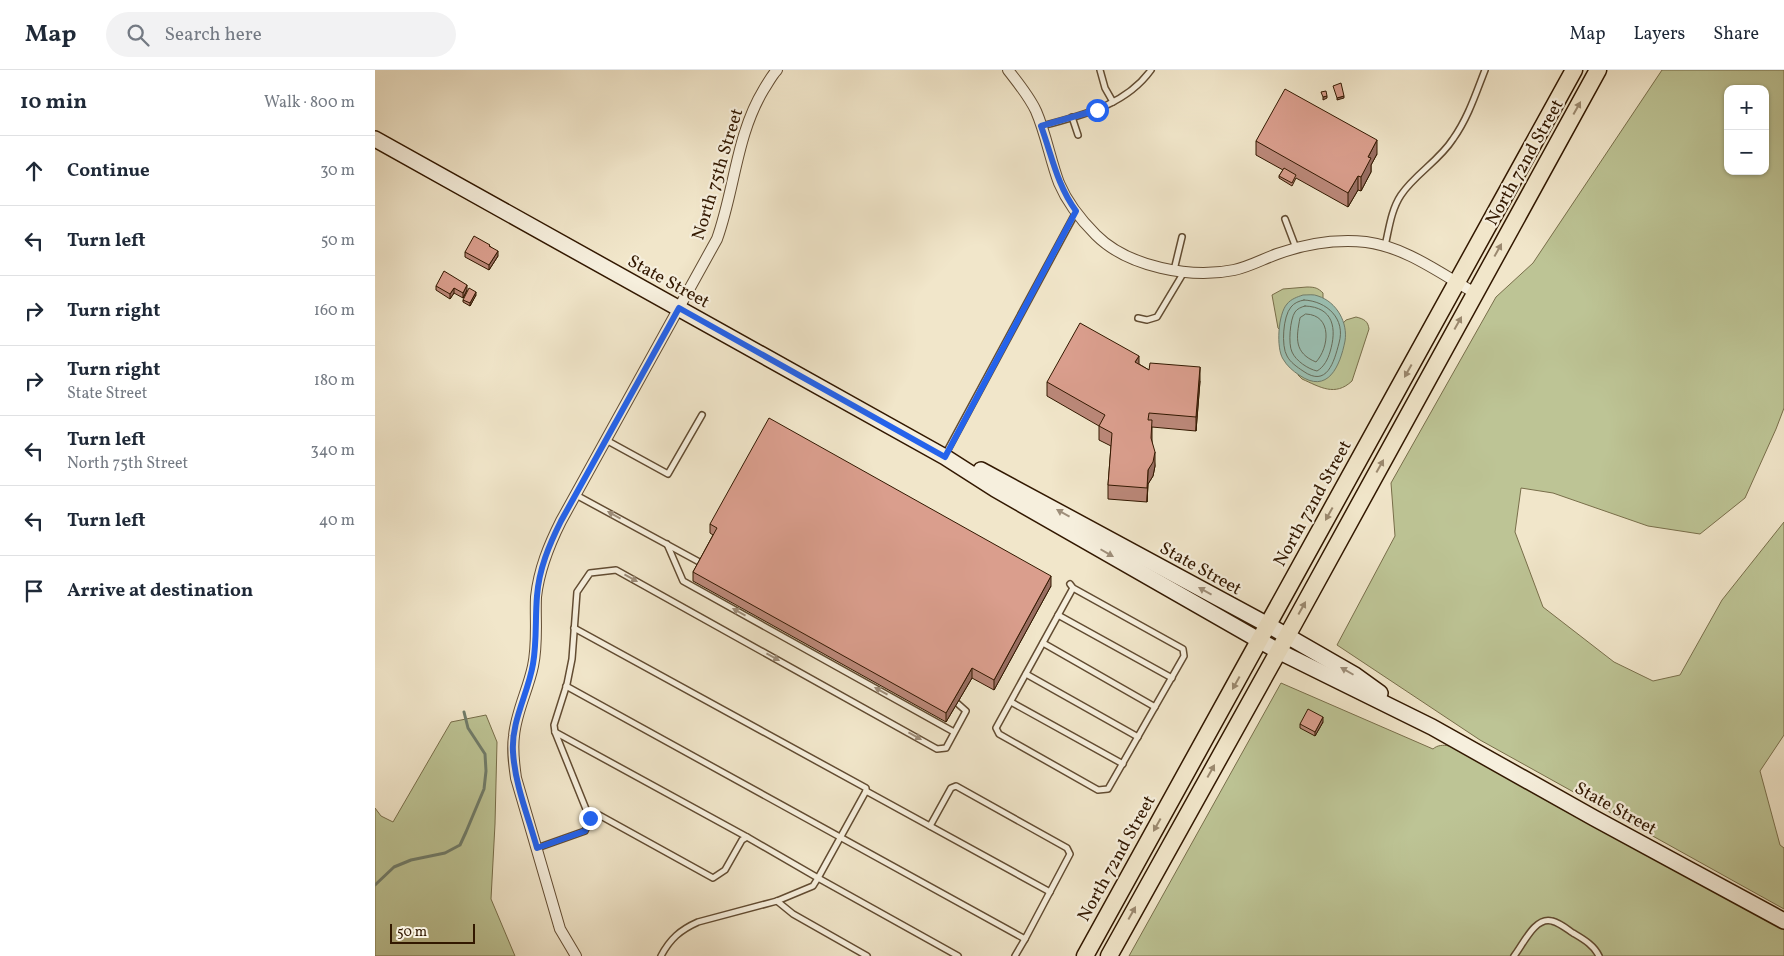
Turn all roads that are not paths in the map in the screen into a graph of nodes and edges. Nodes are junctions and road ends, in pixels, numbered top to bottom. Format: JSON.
{"nodes":[{"id":1,"x":1008,"y":70,"type":"edge"},
{"id":2,"x":1100,"y":70,"type":"edge"},
{"id":3,"x":1151,"y":70,"type":"edge"},
{"id":4,"x":1485,"y":70,"type":"edge"},
{"id":5,"x":1574,"y":70,"type":"edge"},
{"id":6,"x":1598,"y":70,"type":"edge"},
{"id":7,"x":774,"y":71,"type":"edge"},
{"id":8,"x":1113,"y":102,"type":"junction"},
{"id":9,"x":1073,"y":117,"type":"junction"},
{"id":10,"x":1041,"y":126,"type":"junction"},
{"id":11,"x":1078,"y":135,"type":"dead end"},
{"id":12,"x":375,"y":139,"type":"edge"},
{"id":13,"x":1076,"y":211,"type":"junction"},
{"id":14,"x":1285,"y":219,"type":"dead end"},
{"id":15,"x":1182,"y":236,"type":"dead end"},
{"id":16,"x":1385,"y":246,"type":"junction"},
{"id":17,"x":1296,"y":248,"type":"junction"},
{"id":18,"x":1179,"y":272,"type":"junction"},
{"id":19,"x":1457,"y":283,"type":"junction"},
{"id":20,"x":1475,"y":293,"type":"junction"},
{"id":21,"x":679,"y":308,"type":"junction"},
{"id":22,"x":1138,"y":318,"type":"dead end"},
{"id":23,"x":702,"y":415,"type":"dead end"},
{"id":24,"x":606,"y":440,"type":"junction"},
{"id":25,"x":945,"y":457,"type":"junction"},
{"id":26,"x":575,"y":494,"type":"junction"},
{"id":27,"x":667,"y":544,"type":"junction"},
{"id":28,"x":703,"y":564,"type":"edge"},
{"id":29,"x":1058,"y":615,"type":"junction"},
{"id":30,"x":1268,"y":625,"type":"junction"},
{"id":31,"x":575,"y":628,"type":"junction"},
{"id":32,"x":1287,"y":636,"type":"junction"},
{"id":33,"x":1259,"y":640,"type":"junction"},
{"id":34,"x":1043,"y":643,"type":"junction"},
{"id":35,"x":1278,"y":651,"type":"junction"},
{"id":36,"x":1026,"y":674,"type":"junction"},
{"id":37,"x":1172,"y":678,"type":"junction"},
{"id":38,"x":567,"y":686,"type":"junction"},
{"id":39,"x":1011,"y":702,"type":"junction"},
{"id":40,"x":957,"y":703,"type":"edge"},
{"id":41,"x":1155,"y":707,"type":"junction"},
{"id":42,"x":1432,"y":726,"type":"junction"},
{"id":43,"x":555,"y":732,"type":"junction"},
{"id":44,"x":954,"y":732,"type":"junction"},
{"id":45,"x":1138,"y":737,"type":"junction"},
{"id":46,"x":1123,"y":764,"type":"junction"},
{"id":47,"x":865,"y":791,"type":"junction"},
{"id":48,"x":590,"y":818,"type":"junction"},
{"id":49,"x":930,"y":826,"type":"junction"},
{"id":50,"x":747,"y":838,"type":"junction"},
{"id":51,"x":840,"y":838,"type":"junction"},
{"id":52,"x":537,"y":848,"type":"junction"},
{"id":53,"x":818,"y":878,"type":"junction"},
{"id":54,"x":1050,"y":892,"type":"junction"},
{"id":55,"x":777,"y":901,"type":"junction"},
{"id":56,"x":1784,"y":921,"type":"edge"},
{"id":57,"x":1025,"y":939,"type":"junction"},
{"id":58,"x":576,"y":956,"type":"edge"},
{"id":59,"x":661,"y":956,"type":"edge"},
{"id":60,"x":867,"y":956,"type":"edge"},
{"id":61,"x":959,"y":956,"type":"edge"},
{"id":62,"x":1015,"y":956,"type":"edge"},
{"id":63,"x":1085,"y":956,"type":"edge"},
{"id":64,"x":1109,"y":956,"type":"edge"},
{"id":65,"x":1514,"y":956,"type":"edge"},
{"id":66,"x":1599,"y":956,"type":"edge"}],
"edges":[{"from":1,"to":10,"type":"street"},
{"from":2,"to":8,"type":"lane"},
{"from":3,"to":8,"type":"lane"},
{"from":4,"to":16,"type":"lane"},
{"from":5,"to":19,"type":"main road","name":"North 72nd Street"},
{"from":20,"to":6,"type":"main road","name":"North 72nd Street","one_way":true},
{"from":7,"to":21,"type":"street","name":"North 75th Street"},
{"from":8,"to":9,"type":"lane"},
{"from":9,"to":10,"type":"lane"},
{"from":9,"to":11,"type":"lane"},
{"from":10,"to":13,"type":"street"},
{"from":12,"to":21,"type":"street","name":"State Street"},
{"from":13,"to":18,"type":"street"},
{"from":13,"to":25,"type":"lane"},
{"from":14,"to":17,"type":"lane"},
{"from":15,"to":18,"type":"lane"},
{"from":16,"to":17,"type":"street"},
{"from":16,"to":19,"type":"street"},
{"from":17,"to":18,"type":"street"},
{"from":18,"to":22,"type":"lane"},
{"from":19,"to":20,"type":"street"},
{"from":19,"to":30,"type":"main road","name":"North 72nd Street","one_way":true},
{"from":32,"to":20,"type":"main road","name":"North 72nd Street","one_way":true},
{"from":21,"to":24,"type":"street","name":"North 75th Street"},
{"from":21,"to":25,"type":"street","name":"State Street"},
{"from":23,"to":24,"type":"lane"},
{"from":24,"to":26,"type":"street","name":"North 75th Street"},
{"from":30,"to":25,"type":"street","name":"State Street","one_way":true},
{"from":25,"to":33,"type":"street","name":"State Street","one_way":true},
{"from":27,"to":26,"type":"lane","one_way":true},
{"from":26,"to":52,"type":"street","name":"North 75th Street"},
{"from":27,"to":28,"type":"lane"},
{"from":44,"to":27,"type":"lane","one_way":true},
{"from":29,"to":34,"type":"lane"},
{"from":29,"to":37,"type":"lane"},
{"from":29,"to":37,"type":"lane"},
{"from":30,"to":32,"type":"street","name":"State Street"},
{"from":30,"to":33,"type":"main road","name":"North 72nd Street"},
{"from":31,"to":38,"type":"lane"},
{"from":31,"to":44,"type":"lane","one_way":true},
{"from":31,"to":47,"type":"lane"},
{"from":32,"to":35,"type":"main road","name":"North 72nd Street"},
{"from":42,"to":32,"type":"street","name":"State Street","one_way":true},
{"from":33,"to":35,"type":"street","name":"State Street"},
{"from":33,"to":63,"type":"main road","name":"North 72nd Street","one_way":true},
{"from":34,"to":36,"type":"lane"},
{"from":34,"to":41,"type":"lane"},
{"from":35,"to":42,"type":"street","name":"State Street"},
{"from":64,"to":35,"type":"main road","name":"North 72nd Street","one_way":true},
{"from":36,"to":39,"type":"lane"},
{"from":36,"to":45,"type":"lane"},
{"from":37,"to":41,"type":"lane"},
{"from":38,"to":43,"type":"lane"},
{"from":38,"to":51,"type":"lane"},
{"from":39,"to":46,"type":"lane"},
{"from":39,"to":46,"type":"lane"},
{"from":40,"to":44,"type":"lane"},
{"from":41,"to":45,"type":"lane"},
{"from":42,"to":56,"type":"street","name":"State Street"},
{"from":43,"to":48,"type":"lane"},
{"from":43,"to":50,"type":"lane"},
{"from":45,"to":46,"type":"lane"},
{"from":47,"to":49,"type":"lane"},
{"from":47,"to":51,"type":"lane"},
{"from":48,"to":50,"type":"lane"},
{"from":48,"to":52,"type":"lane"},
{"from":49,"to":54,"type":"lane"},
{"from":49,"to":54,"type":"lane"},
{"from":50,"to":53,"type":"lane"},
{"from":51,"to":53,"type":"lane"},
{"from":51,"to":57,"type":"lane"},
{"from":52,"to":58,"type":"street","name":"North 75th Street"},
{"from":53,"to":55,"type":"lane"},
{"from":53,"to":61,"type":"lane"},
{"from":54,"to":57,"type":"lane"},
{"from":55,"to":59,"type":"lane"},
{"from":55,"to":60,"type":"lane"},
{"from":57,"to":62,"type":"lane"},
{"from":65,"to":66,"type":"lane"}]}
